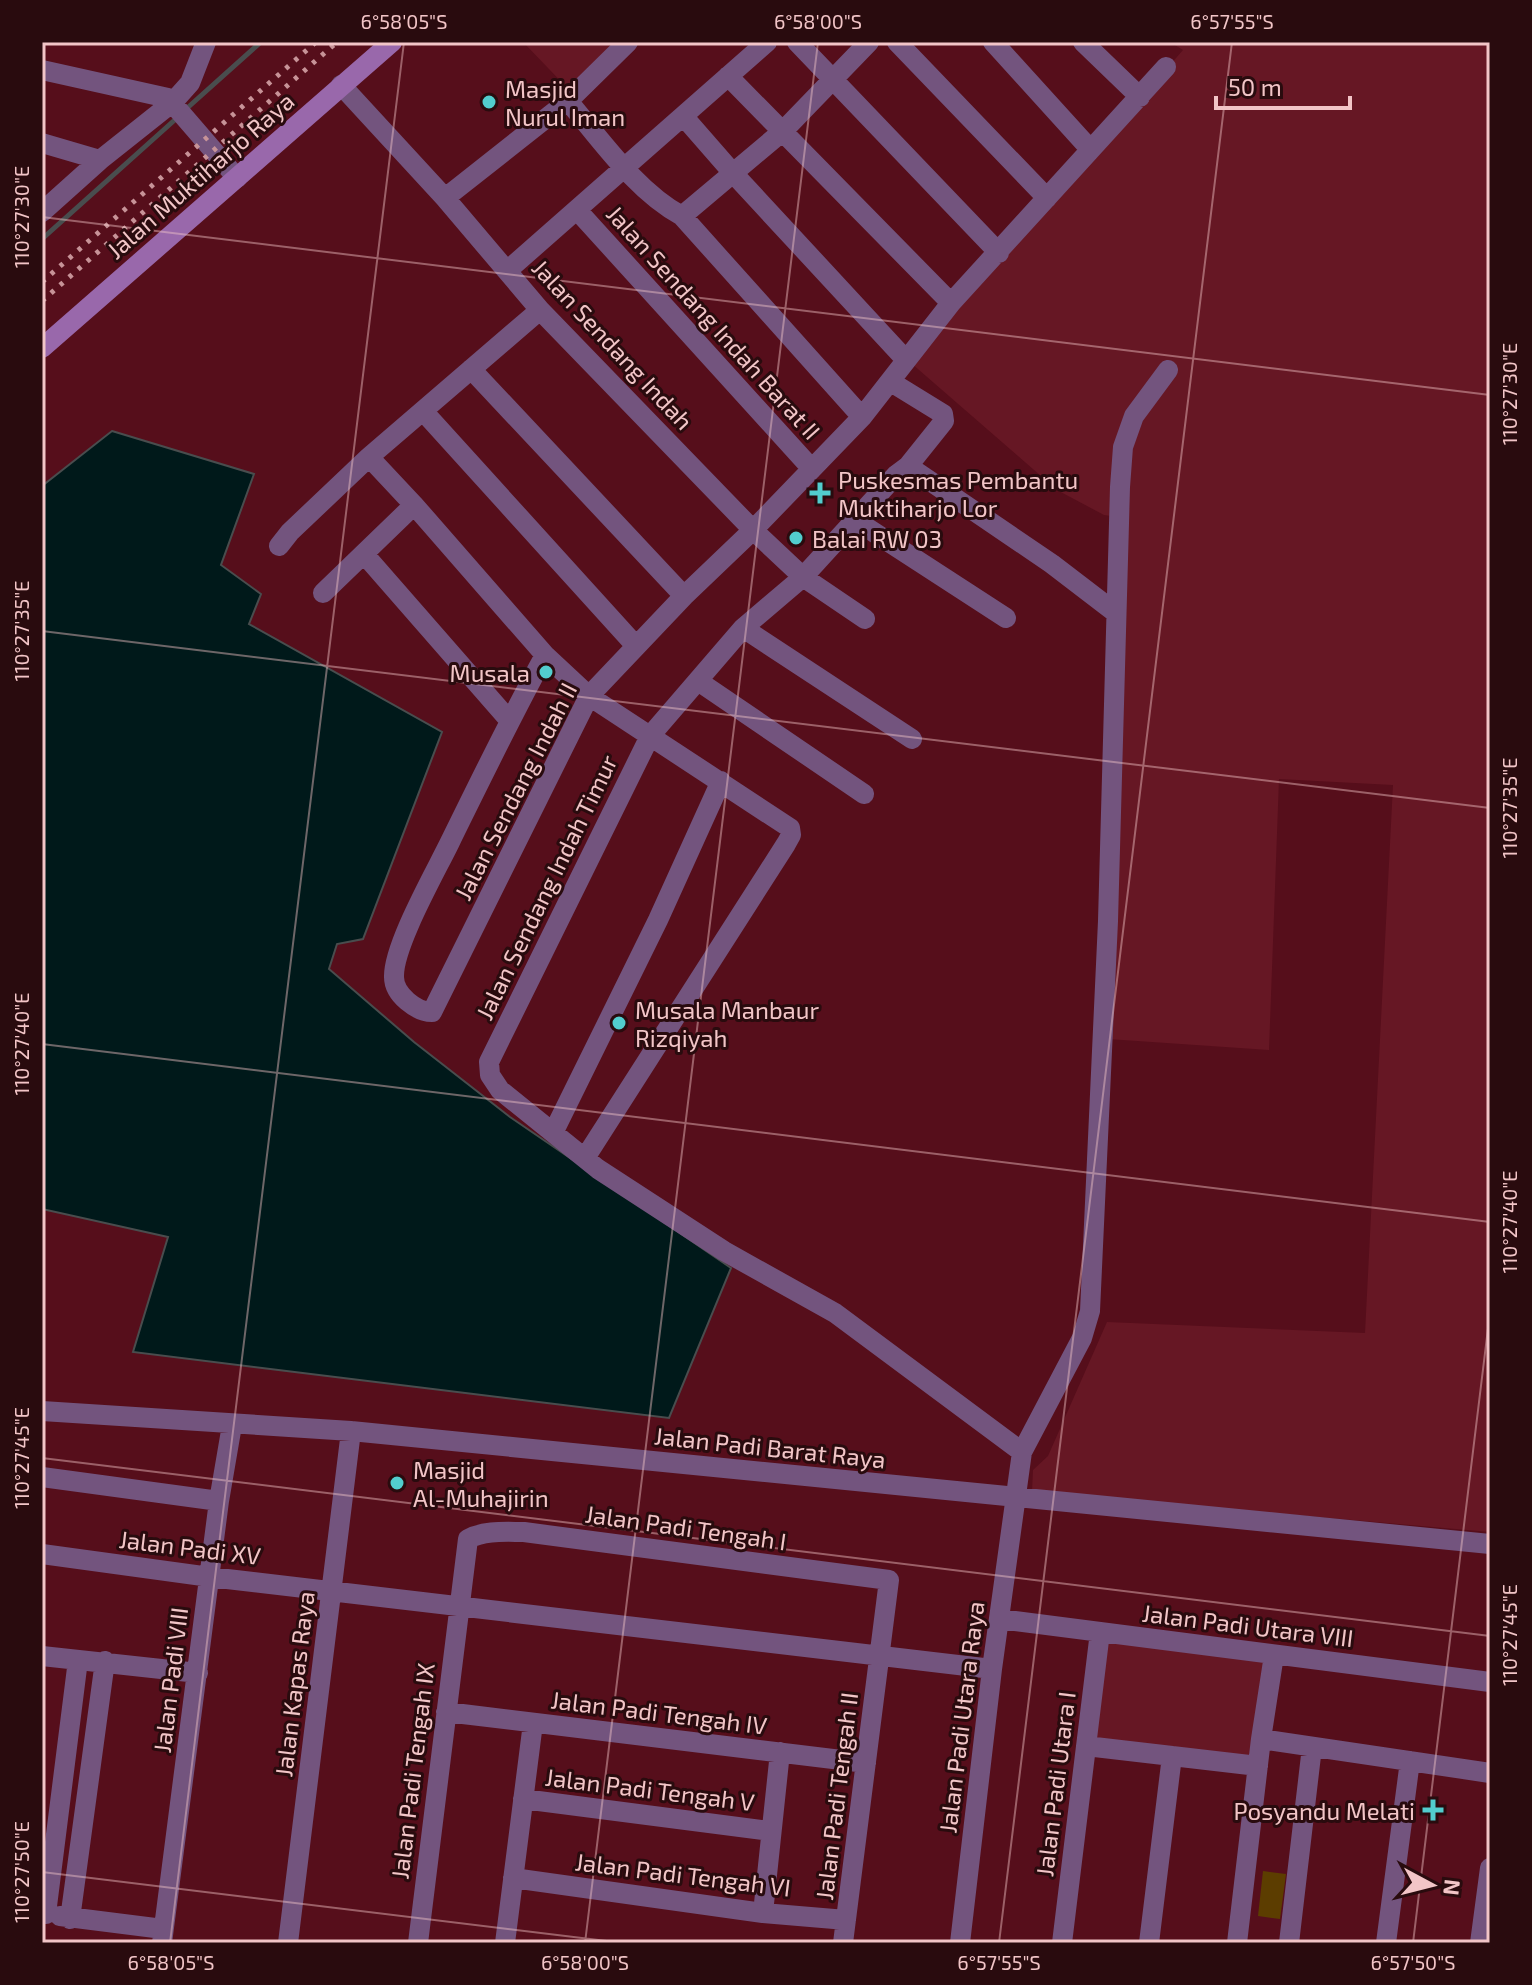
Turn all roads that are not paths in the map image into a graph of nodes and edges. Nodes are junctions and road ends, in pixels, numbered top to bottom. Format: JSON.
{"nodes":[{"id":1,"x":206,"y":42,"type":"edge"},
{"id":2,"x":392,"y":42,"type":"edge"},
{"id":3,"x":628,"y":42,"type":"edge"},
{"id":4,"x":767,"y":42,"type":"edge"},
{"id":5,"x":797,"y":42,"type":"edge"},
{"id":6,"x":869,"y":42,"type":"edge"},
{"id":7,"x":897,"y":42,"type":"edge"},
{"id":8,"x":993,"y":42,"type":"edge"},
{"id":9,"x":1083,"y":42,"type":"edge"},
{"id":10,"x":1166,"y":67,"type":"dead end"},
{"id":11,"x":42,"y":70,"type":"edge"},
{"id":12,"x":728,"y":76,"type":"junction"},
{"id":13,"x":832,"y":80,"type":"junction"},
{"id":14,"x":341,"y":85,"type":"junction"},
{"id":15,"x":1140,"y":97,"type":"junction"},
{"id":16,"x":568,"y":101,"type":"junction"},
{"id":17,"x":177,"y":107,"type":"junction"},
{"id":18,"x":684,"y":117,"type":"junction"},
{"id":19,"x":783,"y":131,"type":"junction"},
{"id":20,"x":42,"y":143,"type":"edge"},
{"id":21,"x":1090,"y":149,"type":"junction"},
{"id":22,"x":100,"y":160,"type":"junction"},
{"id":23,"x":625,"y":169,"type":"junction"},
{"id":24,"x":732,"y":172,"type":"junction"},
{"id":25,"x":237,"y":178,"type":"junction"},
{"id":26,"x":445,"y":198,"type":"junction"},
{"id":27,"x":1047,"y":198,"type":"junction"},
{"id":28,"x":577,"y":210,"type":"junction"},
{"id":29,"x":42,"y":212,"type":"edge"},
{"id":30,"x":682,"y":216,"type":"junction"},
{"id":31,"x":999,"y":253,"type":"junction"},
{"id":32,"x":508,"y":270,"type":"junction"},
{"id":33,"x":951,"y":303,"type":"junction"},
{"id":34,"x":540,"y":310,"type":"junction"},
{"id":35,"x":42,"y":348,"type":"edge"},
{"id":36,"x":906,"y":360,"type":"junction"},
{"id":37,"x":471,"y":369,"type":"junction"},
{"id":38,"x":1168,"y":370,"type":"dead end"},
{"id":39,"x":891,"y":382,"type":"junction"},
{"id":40,"x":423,"y":411,"type":"junction"},
{"id":41,"x":862,"y":417,"type":"junction"},
{"id":42,"x":369,"y":457,"type":"junction"},
{"id":43,"x":908,"y":466,"type":"junction"},
{"id":44,"x":812,"y":469,"type":"junction"},
{"id":45,"x":414,"y":505,"type":"junction"},
{"id":46,"x":855,"y":520,"type":"junction"},
{"id":47,"x":753,"y":530,"type":"junction"},
{"id":48,"x":279,"y":546,"type":"dead end"},
{"id":49,"x":364,"y":554,"type":"junction"},
{"id":50,"x":803,"y":577,"type":"junction"},
{"id":51,"x":323,"y":593,"type":"dead end"},
{"id":52,"x":684,"y":596,"type":"junction"},
{"id":53,"x":1116,"y":613,"type":"junction"},
{"id":54,"x":1006,"y":618,"type":"dead end"},
{"id":55,"x":865,"y":619,"type":"dead end"},
{"id":56,"x":743,"y":628,"type":"junction"},
{"id":57,"x":636,"y":646,"type":"junction"},
{"id":58,"x":545,"y":655,"type":"junction"},
{"id":59,"x":698,"y":681,"type":"junction"},
{"id":60,"x":589,"y":696,"type":"junction"},
{"id":61,"x":509,"y":720,"type":"junction"},
{"id":62,"x":650,"y":736,"type":"junction"},
{"id":63,"x":912,"y":739,"type":"dead end"},
{"id":64,"x":721,"y":781,"type":"junction"},
{"id":65,"x":864,"y":794,"type":"dead end"},
{"id":66,"x":554,"y":1131,"type":"junction"},
{"id":67,"x":585,"y":1158,"type":"junction"},
{"id":68,"x":43,"y":1411,"type":"edge"},
{"id":69,"x":232,"y":1425,"type":"junction"},
{"id":70,"x":351,"y":1431,"type":"junction"},
{"id":71,"x":1022,"y":1452,"type":"junction"},
{"id":72,"x":42,"y":1477,"type":"edge"},
{"id":73,"x":1017,"y":1487,"type":"junction"},
{"id":74,"x":219,"y":1501,"type":"junction"},
{"id":75,"x":1490,"y":1544,"type":"edge"},
{"id":76,"x":42,"y":1554,"type":"edge"},
{"id":77,"x":210,"y":1577,"type":"junction"},
{"id":78,"x":331,"y":1590,"type":"junction"},
{"id":79,"x":458,"y":1605,"type":"junction"},
{"id":80,"x":999,"y":1619,"type":"junction"},
{"id":81,"x":1100,"y":1632,"type":"junction"},
{"id":82,"x":1274,"y":1655,"type":"junction"},
{"id":83,"x":42,"y":1656,"type":"edge"},
{"id":84,"x":880,"y":1656,"type":"junction"},
{"id":85,"x":78,"y":1660,"type":"junction"},
{"id":86,"x":105,"y":1661,"type":"junction"},
{"id":87,"x":992,"y":1669,"type":"junction"},
{"id":88,"x":198,"y":1673,"type":"junction"},
{"id":89,"x":1490,"y":1682,"type":"edge"},
{"id":90,"x":446,"y":1712,"type":"junction"},
{"id":91,"x":533,"y":1723,"type":"junction"},
{"id":92,"x":1261,"y":1739,"type":"junction"},
{"id":93,"x":1086,"y":1746,"type":"junction"},
{"id":94,"x":1312,"y":1747,"type":"junction"},
{"id":95,"x":780,"y":1752,"type":"junction"},
{"id":96,"x":1172,"y":1756,"type":"junction"},
{"id":97,"x":1410,"y":1761,"type":"junction"},
{"id":98,"x":866,"y":1763,"type":"junction"},
{"id":99,"x":1258,"y":1766,"type":"junction"},
{"id":100,"x":1490,"y":1773,"type":"edge"},
{"id":101,"x":523,"y":1799,"type":"junction"},
{"id":102,"x":770,"y":1831,"type":"junction"},
{"id":103,"x":1490,"y":1868,"type":"edge"},
{"id":104,"x":513,"y":1878,"type":"junction"},
{"id":105,"x":44,"y":1913,"type":"edge"},
{"id":106,"x":763,"y":1913,"type":"junction"},
{"id":107,"x":70,"y":1919,"type":"junction"},
{"id":108,"x":846,"y":1920,"type":"junction"},
{"id":109,"x":162,"y":1936,"type":"edge"},
{"id":110,"x":288,"y":1943,"type":"edge"},
{"id":111,"x":418,"y":1943,"type":"edge"},
{"id":112,"x":505,"y":1943,"type":"edge"},
{"id":113,"x":843,"y":1943,"type":"edge"},
{"id":114,"x":960,"y":1943,"type":"edge"},
{"id":115,"x":1062,"y":1943,"type":"edge"},
{"id":116,"x":1149,"y":1943,"type":"edge"},
{"id":117,"x":1237,"y":1943,"type":"edge"},
{"id":118,"x":1289,"y":1943,"type":"edge"},
{"id":119,"x":1386,"y":1943,"type":"edge"},
{"id":120,"x":1480,"y":1943,"type":"edge"}],
"edges":[{"from":1,"to":17,"type":"street"},
{"from":2,"to":14,"type":"street","name":"Jalan Muktiharjo Raya"},
{"from":3,"to":16,"type":"street"},
{"from":4,"to":12,"type":"street"},
{"from":5,"to":13,"type":"street"},
{"from":6,"to":13,"type":"street"},
{"from":7,"to":27,"type":"street"},
{"from":8,"to":21,"type":"street"},
{"from":9,"to":15,"type":"street"},
{"from":10,"to":15,"type":"street","name":"Jalan Sendang Indah II"},
{"from":11,"to":17,"type":"street"},
{"from":12,"to":18,"type":"street"},
{"from":12,"to":19,"type":"street"},
{"from":13,"to":19,"type":"street"},
{"from":13,"to":31,"type":"street"},
{"from":14,"to":25,"type":"street","name":"Jalan Muktiharjo Raya"},
{"from":14,"to":26,"type":"street","name":"Jalan Sendang Indah"},
{"from":15,"to":21,"type":"street","name":"Jalan Sendang Indah II"},
{"from":16,"to":23,"type":"street"},
{"from":16,"to":26,"type":"street"},
{"from":17,"to":22,"type":"street"},
{"from":17,"to":25,"type":"street"},
{"from":18,"to":23,"type":"street"},
{"from":18,"to":24,"type":"street"},
{"from":19,"to":24,"type":"street"},
{"from":19,"to":33,"type":"street"},
{"from":20,"to":22,"type":"street"},
{"from":21,"to":27,"type":"street","name":"Jalan Sendang Indah II"},
{"from":22,"to":29,"type":"street"},
{"from":23,"to":28,"type":"street"},
{"from":23,"to":30,"type":"street"},
{"from":24,"to":30,"type":"street"},
{"from":24,"to":36,"type":"street"},
{"from":25,"to":35,"type":"street","name":"Jalan Muktiharjo Raya"},
{"from":26,"to":32,"type":"street","name":"Jalan Sendang Indah"},
{"from":27,"to":31,"type":"street","name":"Jalan Sendang Indah II"},
{"from":28,"to":32,"type":"street"},
{"from":28,"to":44,"type":"street","name":"Jalan Sendang Indah Barat II"},
{"from":30,"to":41,"type":"street"},
{"from":31,"to":33,"type":"street","name":"Jalan Sendang Indah II"},
{"from":32,"to":34,"type":"street","name":"Jalan Sendang Indah"},
{"from":33,"to":36,"type":"street","name":"Jalan Sendang Indah II"},
{"from":34,"to":37,"type":"street"},
{"from":34,"to":47,"type":"street","name":"Jalan Sendang Indah"},
{"from":36,"to":39,"type":"street","name":"Jalan Sendang Indah II"},
{"from":37,"to":40,"type":"street"},
{"from":37,"to":52,"type":"street"},
{"from":38,"to":53,"type":"street"},
{"from":39,"to":41,"type":"street","name":"Jalan Sendang Indah II"},
{"from":39,"to":43,"type":"street","name":"Jalan Sendang Indah Timur"},
{"from":40,"to":42,"type":"street"},
{"from":40,"to":57,"type":"street"},
{"from":41,"to":44,"type":"street","name":"Jalan Sendang Indah II"},
{"from":42,"to":45,"type":"street"},
{"from":42,"to":48,"type":"street"},
{"from":43,"to":46,"type":"street","name":"Jalan Sendang Indah Timur"},
{"from":43,"to":53,"type":"street"},
{"from":44,"to":47,"type":"street","name":"Jalan Sendang Indah II"},
{"from":45,"to":49,"type":"street"},
{"from":45,"to":58,"type":"street"},
{"from":46,"to":50,"type":"street","name":"Jalan Sendang Indah Timur"},
{"from":46,"to":54,"type":"street"},
{"from":47,"to":50,"type":"street","name":"Jalan Sendang Indah"},
{"from":47,"to":52,"type":"street","name":"Jalan Sendang Indah II"},
{"from":49,"to":51,"type":"street"},
{"from":49,"to":61,"type":"street"},
{"from":50,"to":55,"type":"street","name":"Jalan Sendang Indah"},
{"from":50,"to":56,"type":"street","name":"Jalan Sendang Indah Timur"},
{"from":52,"to":57,"type":"street","name":"Jalan Sendang Indah II"},
{"from":53,"to":71,"type":"street"},
{"from":56,"to":59,"type":"street","name":"Jalan Sendang Indah Timur"},
{"from":56,"to":63,"type":"street"},
{"from":57,"to":60,"type":"street","name":"Jalan Sendang Indah II"},
{"from":58,"to":60,"type":"street"},
{"from":58,"to":61,"type":"street"},
{"from":59,"to":62,"type":"street","name":"Jalan Sendang Indah Timur"},
{"from":59,"to":65,"type":"street"},
{"from":60,"to":61,"type":"street","name":"Jalan Sendang Indah II"},
{"from":60,"to":62,"type":"street"},
{"from":62,"to":64,"type":"street"},
{"from":62,"to":66,"type":"street","name":"Jalan Sendang Indah Timur"},
{"from":64,"to":66,"type":"street"},
{"from":64,"to":67,"type":"street"},
{"from":66,"to":67,"type":"street"},
{"from":67,"to":71,"type":"street"},
{"from":68,"to":69,"type":"street","name":"Jalan Padi Barat Raya"},
{"from":69,"to":70,"type":"street","name":"Jalan Padi Barat Raya"},
{"from":69,"to":74,"type":"street","name":"Jalan Padi VIII"},
{"from":70,"to":73,"type":"street","name":"Jalan Padi Barat Raya"},
{"from":70,"to":78,"type":"street","name":"Jalan Kapas Raya"},
{"from":71,"to":73,"type":"street","name":"Jalan Padi Utara Raya"},
{"from":72,"to":74,"type":"street"},
{"from":73,"to":75,"type":"street","name":"Jalan Padi Barat Raya"},
{"from":73,"to":80,"type":"street","name":"Jalan Padi Utara Raya"},
{"from":74,"to":77,"type":"street","name":"Jalan Padi VIII"},
{"from":76,"to":77,"type":"street","name":"Jalan Padi XV"},
{"from":77,"to":78,"type":"street","name":"Jalan Padi XV"},
{"from":77,"to":88,"type":"street","name":"Jalan Padi VIII"},
{"from":78,"to":79,"type":"street"},
{"from":78,"to":110,"type":"street","name":"Jalan Kapas Raya"},
{"from":79,"to":84,"type":"street"},
{"from":79,"to":84,"type":"street","name":"Jalan Padi Tengah I"},
{"from":79,"to":90,"type":"street","name":"Jalan Padi Tengah IX"},
{"from":80,"to":81,"type":"street","name":"Jalan Padi Utara VIII"},
{"from":80,"to":87,"type":"street","name":"Jalan Padi Utara Raya"},
{"from":81,"to":82,"type":"street","name":"Jalan Padi Utara VIII"},
{"from":81,"to":93,"type":"street","name":"Jalan Padi Utara I"},
{"from":82,"to":89,"type":"street","name":"Jalan Padi Utara VIII"},
{"from":82,"to":92,"type":"street"},
{"from":83,"to":85,"type":"street"},
{"from":84,"to":87,"type":"street"},
{"from":84,"to":98,"type":"street","name":"Jalan Padi Tengah II"},
{"from":85,"to":86,"type":"street"},
{"from":85,"to":105,"type":"street"},
{"from":86,"to":88,"type":"street"},
{"from":86,"to":107,"type":"street"},
{"from":87,"to":114,"type":"street","name":"Jalan Padi Utara Raya"},
{"from":88,"to":109,"type":"street","name":"Jalan Padi VIII"},
{"from":90,"to":91,"type":"street","name":"Jalan Padi Tengah IV"},
{"from":90,"to":111,"type":"street","name":"Jalan Padi Tengah IX"},
{"from":91,"to":95,"type":"street","name":"Jalan Padi Tengah IV"},
{"from":91,"to":101,"type":"street"},
{"from":92,"to":94,"type":"street"},
{"from":92,"to":99,"type":"street"},
{"from":93,"to":96,"type":"street"},
{"from":93,"to":115,"type":"street","name":"Jalan Padi Utara I"},
{"from":94,"to":97,"type":"street"},
{"from":94,"to":118,"type":"street"},
{"from":95,"to":98,"type":"street","name":"Jalan Padi Tengah IV"},
{"from":95,"to":102,"type":"street"},
{"from":96,"to":99,"type":"street"},
{"from":96,"to":116,"type":"street"},
{"from":97,"to":100,"type":"street"},
{"from":97,"to":119,"type":"street"},
{"from":98,"to":108,"type":"street","name":"Jalan Padi Tengah II"},
{"from":99,"to":117,"type":"street"},
{"from":101,"to":102,"type":"street","name":"Jalan Padi Tengah V"},
{"from":101,"to":104,"type":"street"},
{"from":102,"to":106,"type":"street"},
{"from":103,"to":120,"type":"street"},
{"from":104,"to":106,"type":"street","name":"Jalan Padi Tengah VI"},
{"from":104,"to":112,"type":"street"},
{"from":105,"to":107,"type":"street"},
{"from":106,"to":108,"type":"street","name":"Jalan Padi Tengah VI"},
{"from":107,"to":109,"type":"street"},
{"from":108,"to":113,"type":"street","name":"Jalan Padi Tengah II"}]}
